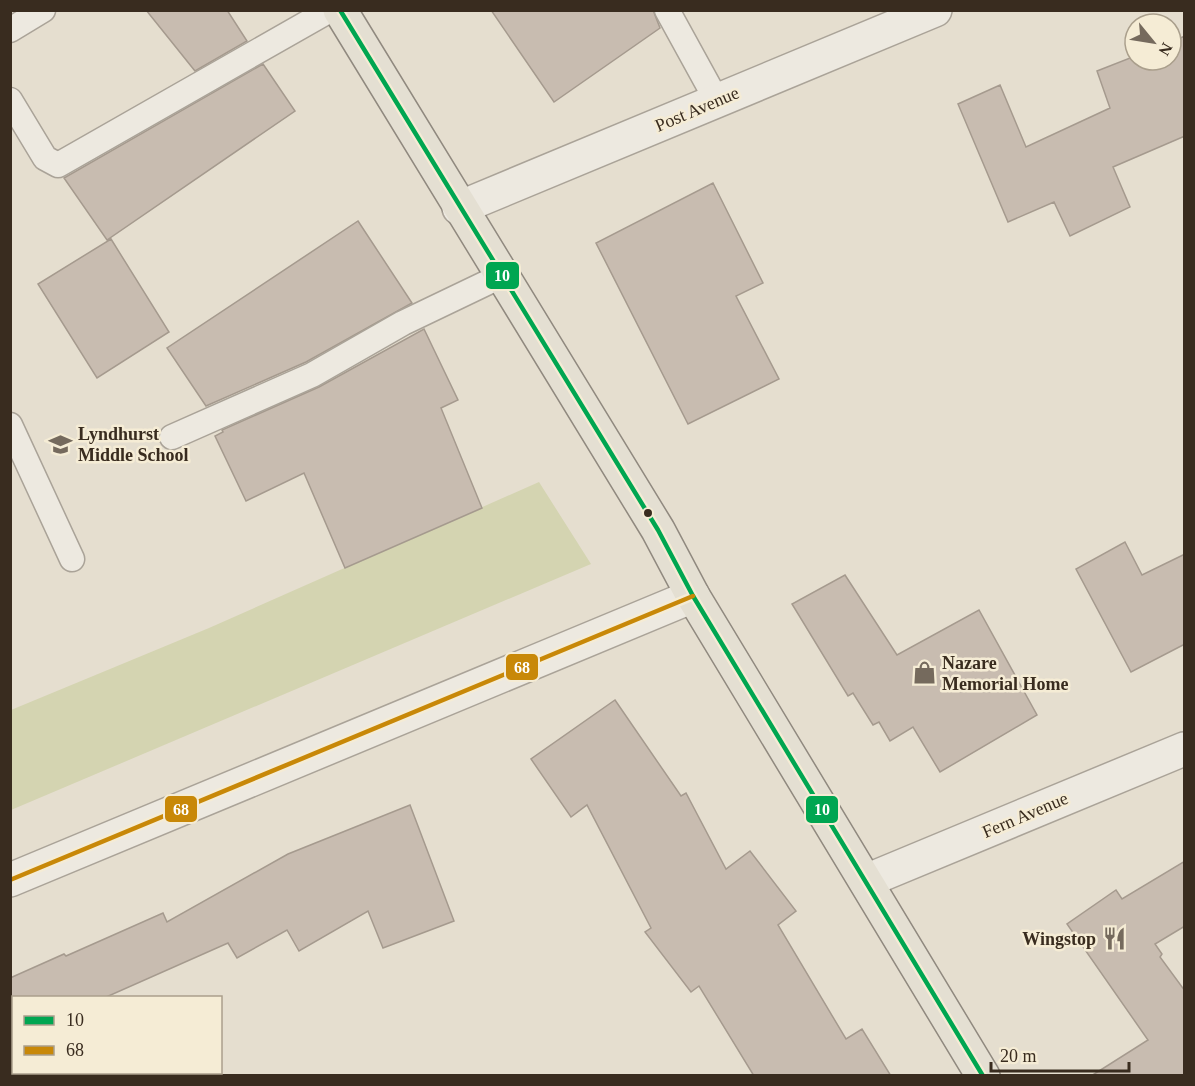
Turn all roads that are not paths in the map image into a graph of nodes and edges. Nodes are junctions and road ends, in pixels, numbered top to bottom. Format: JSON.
{"nodes":[{"id":1,"x":43,"y":10,"type":"edge"},
{"id":2,"x":330,"y":10,"type":"edge"},
{"id":3,"x":340,"y":10,"type":"edge"},
{"id":4,"x":667,"y":10,"type":"edge"},
{"id":5,"x":935,"y":10,"type":"edge"},
{"id":6,"x":10,"y":30,"type":"edge"},
{"id":7,"x":10,"y":100,"type":"edge"},
{"id":8,"x":717,"y":101,"type":"junction"},
{"id":9,"x":459,"y":208,"type":"junction"},
{"id":10,"x":501,"y":276,"type":"junction"},
{"id":11,"x":10,"y":425,"type":"edge"},
{"id":12,"x":172,"y":437,"type":"dead end"},
{"id":13,"x":72,"y":559,"type":"dead end"},
{"id":14,"x":693,"y":596,"type":"junction"},
{"id":15,"x":1185,"y":749,"type":"edge"},
{"id":16,"x":10,"y":880,"type":"edge"},
{"id":17,"x":866,"y":881,"type":"junction"},
{"id":18,"x":983,"y":1076,"type":"edge"}],
"edges":[{"from":1,"to":6,"type":"lane"},
{"from":2,"to":7,"type":"lane"},
{"from":3,"to":9,"type":"main road"},
{"from":4,"to":8,"type":"lane"},
{"from":5,"to":8,"type":"street","name":"Post Avenue"},
{"from":8,"to":9,"type":"street","name":"Post Avenue"},
{"from":9,"to":10,"type":"main road"},
{"from":10,"to":12,"type":"lane"},
{"from":10,"to":14,"type":"main road"},
{"from":11,"to":13,"type":"lane"},
{"from":14,"to":16,"type":"street"},
{"from":14,"to":17,"type":"main road"},
{"from":15,"to":17,"type":"street","name":"Fern Avenue"},
{"from":17,"to":18,"type":"main road"}]}
